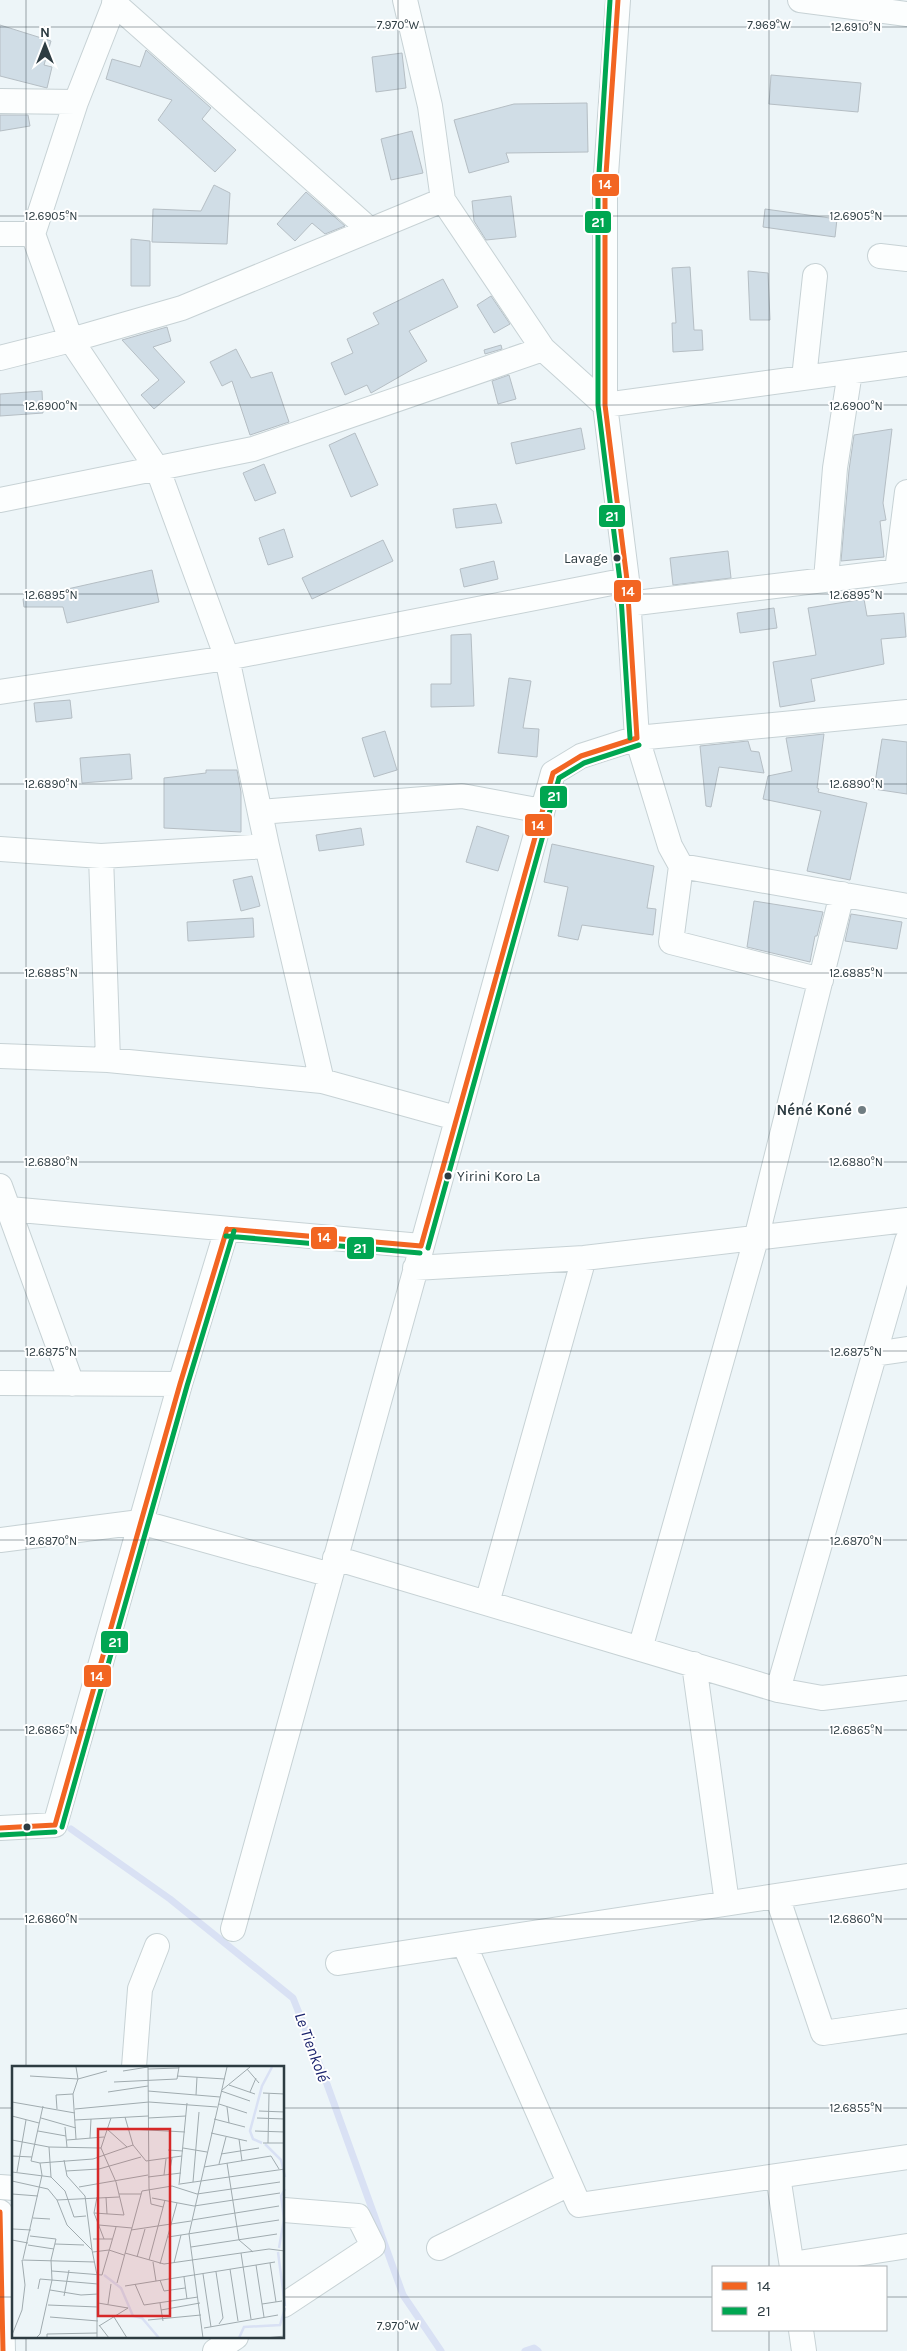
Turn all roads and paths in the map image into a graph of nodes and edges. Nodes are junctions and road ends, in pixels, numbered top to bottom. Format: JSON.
{"nodes":[{"id":1,"x":405,"y":0,"type":"edge"},
{"id":2,"x":618,"y":0,"type":"edge"},
{"id":3,"x":800,"y":0,"type":"edge"},
{"id":4,"x":115,"y":2,"type":"edge"},
{"id":5,"x":907,"y":14,"type":"edge"},
{"id":6,"x":0,"y":101,"type":"edge"},
{"id":7,"x":76,"y":102,"type":"junction"},
{"id":8,"x":443,"y":200,"type":"junction"},
{"id":9,"x":370,"y":230,"type":"junction"},
{"id":10,"x":0,"y":234,"type":"edge"},
{"id":11,"x":33,"y":234,"type":"junction"},
{"id":12,"x":880,"y":256,"type":"dead end"},
{"id":13,"x":907,"y":259,"type":"edge"},
{"id":14,"x":815,"y":276,"type":"dead end"},
{"id":15,"x":71,"y":340,"type":"junction"},
{"id":16,"x":543,"y":349,"type":"junction"},
{"id":17,"x":0,"y":358,"type":"edge"},
{"id":18,"x":907,"y":364,"type":"edge"},
{"id":19,"x":850,"y":372,"type":"junction"},
{"id":20,"x":804,"y":378,"type":"junction"},
{"id":21,"x":605,"y":405,"type":"junction"},
{"id":22,"x":158,"y":470,"type":"junction"},
{"id":23,"x":907,"y":492,"type":"edge"},
{"id":24,"x":0,"y":500,"type":"edge"},
{"id":25,"x":902,"y":571,"type":"edge"},
{"id":26,"x":627,"y":580,"type":"junction"},
{"id":27,"x":826,"y":580,"type":"junction"},
{"id":28,"x":628,"y":604,"type":"junction"},
{"id":29,"x":227,"y":658,"type":"junction"},
{"id":30,"x":0,"y":692,"type":"edge"},
{"id":31,"x":907,"y":712,"type":"edge"},
{"id":32,"x":637,"y":738,"type":"junction"},
{"id":33,"x":542,"y":811,"type":"junction"},
{"id":34,"x":260,"y":812,"type":"junction"},
{"id":35,"x":267,"y":846,"type":"junction"},
{"id":36,"x":0,"y":849,"type":"edge"},
{"id":37,"x":101,"y":856,"type":"junction"},
{"id":38,"x":681,"y":866,"type":"junction"},
{"id":39,"x":842,"y":894,"type":"junction"},
{"id":40,"x":907,"y":906,"type":"edge"},
{"id":41,"x":821,"y":980,"type":"junction"},
{"id":42,"x":0,"y":1056,"type":"edge"},
{"id":43,"x":108,"y":1060,"type":"junction"},
{"id":44,"x":322,"y":1081,"type":"junction"},
{"id":45,"x":456,"y":1118,"type":"junction"},
{"id":46,"x":0,"y":1186,"type":"edge"},
{"id":47,"x":9,"y":1209,"type":"junction"},
{"id":48,"x":907,"y":1220,"type":"edge"},
{"id":49,"x":227,"y":1229,"type":"junction"},
{"id":50,"x":756,"y":1239,"type":"junction"},
{"id":51,"x":907,"y":1240,"type":"edge"},
{"id":52,"x":418,"y":1257,"type":"junction"},
{"id":53,"x":584,"y":1258,"type":"junction"},
{"id":54,"x":907,"y":1349,"type":"edge"},
{"id":55,"x":874,"y":1354,"type":"junction"},
{"id":56,"x":0,"y":1383,"type":"edge"},
{"id":57,"x":72,"y":1384,"type":"junction"},
{"id":58,"x":180,"y":1384,"type":"junction"},
{"id":59,"x":140,"y":1522,"type":"junction"},
{"id":60,"x":0,"y":1540,"type":"edge"},
{"id":61,"x":333,"y":1567,"type":"junction"},
{"id":62,"x":487,"y":1603,"type":"junction"},
{"id":63,"x":640,"y":1648,"type":"junction"},
{"id":64,"x":694,"y":1664,"type":"junction"},
{"id":65,"x":907,"y":1688,"type":"edge"},
{"id":66,"x":778,"y":1690,"type":"junction"},
{"id":67,"x":0,"y":1828,"type":"edge"},
{"id":68,"x":907,"y":1876,"type":"edge"},
{"id":69,"x":778,"y":1896,"type":"junction"},
{"id":70,"x":727,"y":1903,"type":"junction"},
{"id":71,"x":233,"y":1929,"type":"dead end"},
{"id":72,"x":464,"y":1944,"type":"junction"},
{"id":73,"x":157,"y":1946,"type":"dead end"},
{"id":74,"x":338,"y":1963,"type":"dead end"},
{"id":75,"x":907,"y":2021,"type":"edge"},
{"id":76,"x":134,"y":2066,"type":"edge"},
{"id":77,"x":907,"y":2157,"type":"edge"},
{"id":78,"x":778,"y":2176,"type":"junction"},
{"id":79,"x":569,"y":2184,"type":"junction"},
{"id":80,"x":285,"y":2210,"type":"edge"},
{"id":81,"x":0,"y":2212,"type":"edge"},
{"id":82,"x":0,"y":2230,"type":"edge"},
{"id":83,"x":907,"y":2246,"type":"edge"},
{"id":84,"x":439,"y":2248,"type":"dead end"},
{"id":85,"x":792,"y":2266,"type":"edge"},
{"id":86,"x":285,"y":2304,"type":"edge"},
{"id":87,"x":801,"y":2331,"type":"edge"},
{"id":88,"x":234,"y":2338,"type":"edge"},
{"id":89,"x":3,"y":2351,"type":"edge"},
{"id":90,"x":215,"y":2351,"type":"edge"},
{"id":91,"x":804,"y":2351,"type":"edge"}],
"edges":[{"from":1,"to":8,"type":"street"},
{"from":2,"to":21,"type":"street"},
{"from":3,"to":5,"type":"street"},
{"from":4,"to":7,"type":"street"},
{"from":4,"to":9,"type":"street"},
{"from":6,"to":7,"type":"street"},
{"from":7,"to":11,"type":"street"},
{"from":8,"to":9,"type":"street"},
{"from":8,"to":16,"type":"street"},
{"from":9,"to":15,"type":"street"},
{"from":10,"to":11,"type":"street"},
{"from":11,"to":15,"type":"street"},
{"from":12,"to":13,"type":"street"},
{"from":14,"to":20,"type":"street"},
{"from":15,"to":17,"type":"street"},
{"from":15,"to":22,"type":"street"},
{"from":16,"to":21,"type":"street"},
{"from":16,"to":22,"type":"street"},
{"from":18,"to":19,"type":"street"},
{"from":19,"to":20,"type":"street"},
{"from":19,"to":27,"type":"street"},
{"from":20,"to":21,"type":"street"},
{"from":21,"to":26,"type":"street"},
{"from":22,"to":24,"type":"street"},
{"from":22,"to":29,"type":"street"},
{"from":23,"to":25,"type":"street"},
{"from":25,"to":27,"type":"street"},
{"from":26,"to":28,"type":"street"},
{"from":26,"to":29,"type":"street"},
{"from":27,"to":28,"type":"street"},
{"from":28,"to":32,"type":"street"},
{"from":29,"to":30,"type":"street"},
{"from":29,"to":34,"type":"street"},
{"from":31,"to":32,"type":"street"},
{"from":32,"to":33,"type":"street"},
{"from":32,"to":38,"type":"street"},
{"from":33,"to":34,"type":"street"},
{"from":33,"to":45,"type":"street"},
{"from":34,"to":35,"type":"street"},
{"from":35,"to":37,"type":"street"},
{"from":35,"to":44,"type":"street"},
{"from":36,"to":37,"type":"street"},
{"from":37,"to":43,"type":"street"},
{"from":38,"to":39,"type":"street"},
{"from":38,"to":41,"type":"street"},
{"from":39,"to":40,"type":"street"},
{"from":39,"to":41,"type":"street"},
{"from":41,"to":50,"type":"street"},
{"from":42,"to":43,"type":"street"},
{"from":43,"to":44,"type":"street"},
{"from":44,"to":45,"type":"street"},
{"from":45,"to":52,"type":"street"},
{"from":46,"to":47,"type":"street"},
{"from":47,"to":49,"type":"street"},
{"from":47,"to":57,"type":"street"},
{"from":48,"to":50,"type":"street"},
{"from":49,"to":52,"type":"street"},
{"from":49,"to":58,"type":"street"},
{"from":50,"to":53,"type":"street"},
{"from":50,"to":63,"type":"street"},
{"from":51,"to":55,"type":"street"},
{"from":52,"to":53,"type":"street"},
{"from":52,"to":61,"type":"street"},
{"from":53,"to":62,"type":"street"},
{"from":54,"to":55,"type":"street"},
{"from":55,"to":66,"type":"street"},
{"from":56,"to":57,"type":"street"},
{"from":57,"to":58,"type":"street"},
{"from":58,"to":59,"type":"street"},
{"from":59,"to":60,"type":"street"},
{"from":59,"to":61,"type":"street"},
{"from":59,"to":67,"type":"street"},
{"from":61,"to":62,"type":"street"},
{"from":61,"to":71,"type":"street"},
{"from":62,"to":63,"type":"street"},
{"from":63,"to":64,"type":"street"},
{"from":64,"to":66,"type":"street"},
{"from":64,"to":70,"type":"street"},
{"from":65,"to":66,"type":"street"},
{"from":68,"to":69,"type":"street"},
{"from":69,"to":70,"type":"street"},
{"from":69,"to":75,"type":"street"},
{"from":70,"to":72,"type":"street"},
{"from":72,"to":74,"type":"street"},
{"from":72,"to":79,"type":"street"},
{"from":73,"to":76,"type":"street"},
{"from":77,"to":78,"type":"street"},
{"from":78,"to":79,"type":"street"},
{"from":78,"to":85,"type":"street"},
{"from":79,"to":84,"type":"street"},
{"from":80,"to":86,"type":"street"},
{"from":81,"to":82,"type":"street"},
{"from":82,"to":89,"type":"street"},
{"from":83,"to":85,"type":"street"},
{"from":87,"to":91,"type":"street"},
{"from":88,"to":90,"type":"street"}]}
